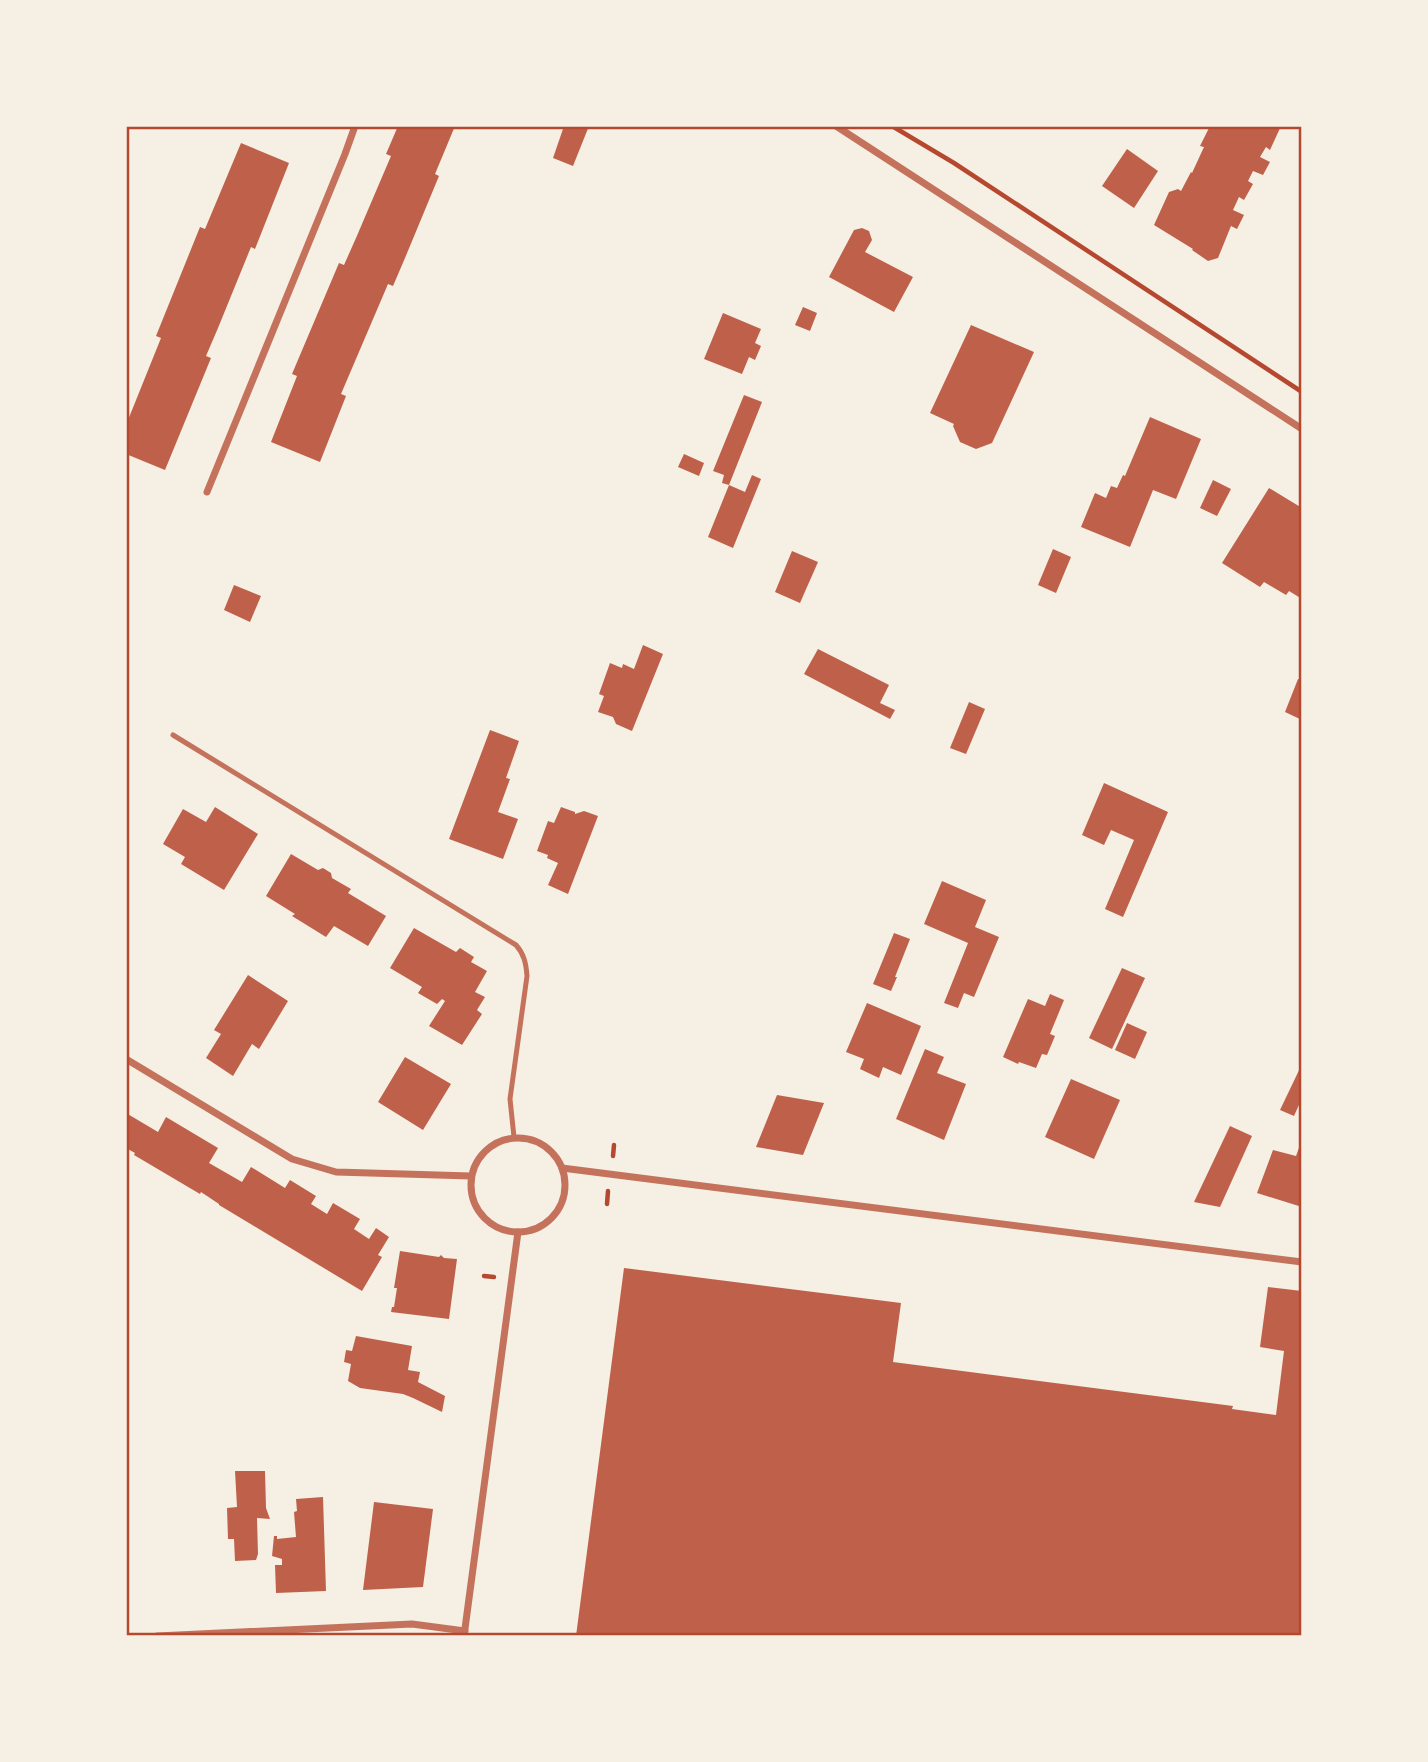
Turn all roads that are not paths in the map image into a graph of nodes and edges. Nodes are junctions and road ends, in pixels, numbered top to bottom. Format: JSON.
{"nodes":[{"id":1,"x":355,"y":126,"type":"edge"},
{"id":2,"x":836,"y":126,"type":"edge"},
{"id":3,"x":1302,"y":429,"type":"edge"},
{"id":4,"x":207,"y":492,"type":"dead end"},
{"id":5,"x":173,"y":735,"type":"dead end"},
{"id":6,"x":126,"y":1059,"type":"edge"},
{"id":7,"x":514,"y":1137,"type":"junction"},
{"id":8,"x":562,"y":1168,"type":"junction"},
{"id":9,"x":471,"y":1176,"type":"junction"},
{"id":10,"x":518,"y":1232,"type":"junction"},
{"id":11,"x":1302,"y":1262,"type":"edge"},
{"id":12,"x":464,"y":1633,"type":"edge"},
{"id":13,"x":157,"y":1636,"type":"edge"}],
"edges":[{"from":1,"to":4,"type":"street"},
{"from":2,"to":3,"type":"street"},
{"from":5,"to":7,"type":"lane"},
{"from":6,"to":9,"type":"street"},
{"from":7,"to":8,"type":"street"},
{"from":7,"to":9,"type":"street"},
{"from":8,"to":10,"type":"street"},
{"from":8,"to":11,"type":"street"},
{"from":9,"to":10,"type":"street"},
{"from":10,"to":12,"type":"street"},
{"from":12,"to":13,"type":"street"}]}
